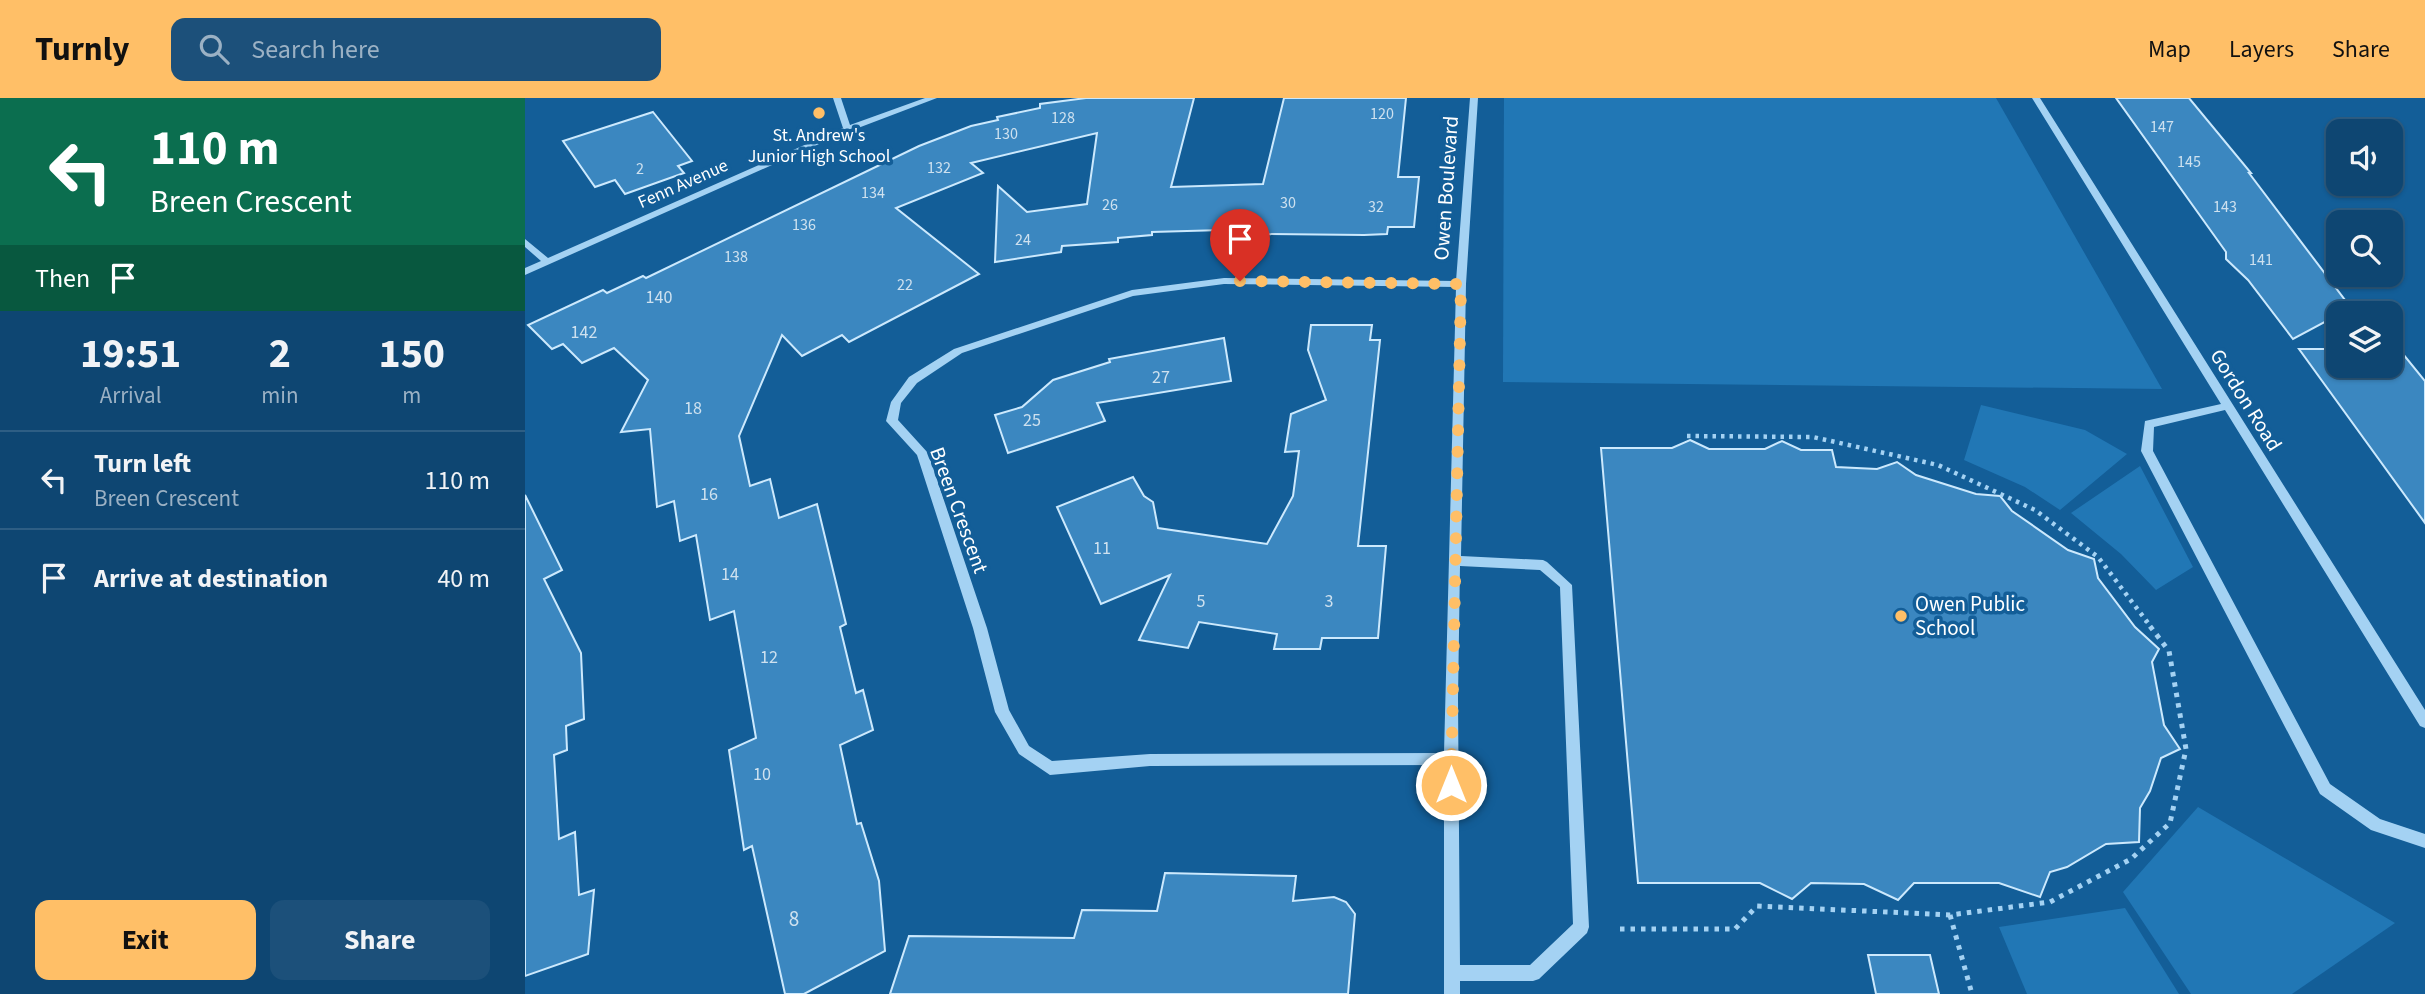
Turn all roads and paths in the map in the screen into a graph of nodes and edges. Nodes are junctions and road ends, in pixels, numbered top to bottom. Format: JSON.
{"nodes":[{"id":1,"x":838,"y":98,"type":"edge"},
{"id":2,"x":933,"y":98,"type":"edge"},
{"id":3,"x":1473,"y":98,"type":"edge"},
{"id":4,"x":2036,"y":98,"type":"edge"},
{"id":5,"x":847,"y":128,"type":"junction"},
{"id":6,"x":525,"y":242,"type":"edge"},
{"id":7,"x":547,"y":262,"type":"junction"},
{"id":8,"x":525,"y":272,"type":"edge"},
{"id":9,"x":1461,"y":284,"type":"junction"},
{"id":10,"x":2227,"y":406,"type":"junction"},
{"id":11,"x":1687,"y":436,"type":"dead end"},
{"id":12,"x":1455,"y":561,"type":"junction"},
{"id":13,"x":2425,"y":722,"type":"edge"},
{"id":14,"x":1450,"y":759,"type":"junction"},
{"id":15,"x":2425,"y":841,"type":"edge"},
{"id":16,"x":1950,"y":915,"type":"junction"},
{"id":17,"x":1620,"y":929,"type":"dead end"},
{"id":18,"x":1453,"y":973,"type":"junction"},
{"id":19,"x":1453,"y":994,"type":"edge"},
{"id":20,"x":1972,"y":994,"type":"edge"}],
"edges":[{"from":1,"to":5,"type":"street"},
{"from":2,"to":5,"type":"street","name":"Fenn Avenue"},
{"from":3,"to":9,"type":"street","name":"Owen Boulevard"},
{"from":4,"to":10,"type":"street","name":"Gordon Road"},
{"from":5,"to":7,"type":"street","name":"Fenn Avenue"},
{"from":6,"to":7,"type":"street"},
{"from":7,"to":8,"type":"street","name":"Fenn Avenue"},
{"from":9,"to":12,"type":"street","name":"Owen Boulevard"},
{"from":9,"to":14,"type":"street","name":"Breen Crescent"},
{"from":10,"to":13,"type":"street","name":"Gordon Road"},
{"from":10,"to":15,"type":"street"},
{"from":11,"to":16,"type":"path"},
{"from":12,"to":14,"type":"street","name":"Owen Boulevard"},
{"from":12,"to":18,"type":"street"},
{"from":14,"to":18,"type":"street","name":"Owen Boulevard"},
{"from":16,"to":17,"type":"path"},
{"from":16,"to":20,"type":"path"},
{"from":18,"to":19,"type":"street","name":"Owen Boulevard"}]}
